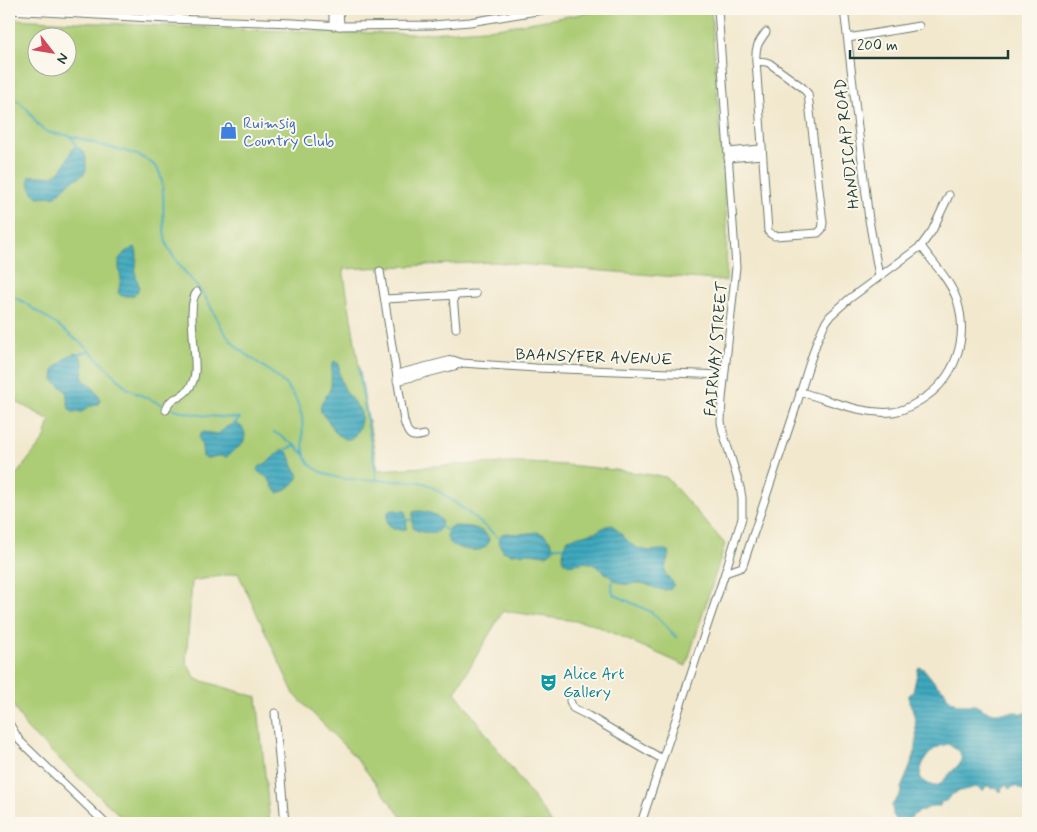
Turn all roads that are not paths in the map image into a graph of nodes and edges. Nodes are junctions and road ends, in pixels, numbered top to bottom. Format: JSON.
{"nodes":[{"id":1,"x":178,"y":9,"type":"edge"},
{"id":2,"x":333,"y":9,"type":"edge"},
{"id":3,"x":339,"y":9,"type":"edge"},
{"id":4,"x":549,"y":9,"type":"edge"},
{"id":5,"x":718,"y":9,"type":"edge"},
{"id":6,"x":844,"y":9,"type":"edge"},
{"id":7,"x":9,"y":10,"type":"edge"},
{"id":8,"x":178,"y":19,"type":"junction"},
{"id":9,"x":337,"y":26,"type":"junction"},
{"id":10,"x":919,"y":26,"type":"dead end"},
{"id":11,"x":766,"y":32,"type":"dead end"},
{"id":12,"x":848,"y":38,"type":"junction"},
{"id":13,"x":756,"y":61,"type":"junction"},
{"id":14,"x":762,"y":152,"type":"junction"},
{"id":15,"x":728,"y":155,"type":"junction"},
{"id":16,"x":949,"y":195,"type":"dead end"},
{"id":17,"x":921,"y":246,"type":"junction"},
{"id":18,"x":380,"y":271,"type":"dead end"},
{"id":19,"x":878,"y":276,"type":"junction"},
{"id":20,"x":197,"y":292,"type":"dead end"},
{"id":21,"x":476,"y":294,"type":"dead end"},
{"id":22,"x":453,"y":296,"type":"junction"},
{"id":23,"x":385,"y":299,"type":"junction"},
{"id":24,"x":456,"y":328,"type":"dead end"},
{"id":25,"x":724,"y":375,"type":"junction"},
{"id":26,"x":397,"y":378,"type":"junction"},
{"id":27,"x":800,"y":392,"type":"junction"},
{"id":28,"x":167,"y":406,"type":"dead end"},
{"id":29,"x":424,"y":435,"type":"dead end"},
{"id":30,"x":746,"y":558,"type":"junction"},
{"id":31,"x":729,"y":560,"type":"junction"},
{"id":32,"x":725,"y":572,"type":"junction"},
{"id":33,"x":570,"y":701,"type":"dead end"},
{"id":34,"x":275,"y":713,"type":"dead end"},
{"id":35,"x":9,"y":724,"type":"edge"},
{"id":36,"x":662,"y":759,"type":"junction"},
{"id":37,"x":105,"y":823,"type":"edge"},
{"id":38,"x":286,"y":823,"type":"edge"},
{"id":39,"x":641,"y":823,"type":"edge"}],
"edges":[{"from":1,"to":8,"type":"street"},
{"from":2,"to":9,"type":"street"},
{"from":3,"to":9,"type":"street"},
{"from":4,"to":9,"type":"street"},
{"from":5,"to":15,"type":"street","name":"FAIRWAY STREET"},
{"from":6,"to":12,"type":"street","name":"HANDICAP ROAD"},
{"from":7,"to":8,"type":"street"},
{"from":8,"to":9,"type":"street"},
{"from":10,"to":12,"type":"street"},
{"from":11,"to":13,"type":"street"},
{"from":12,"to":19,"type":"street","name":"HANDICAP ROAD"},
{"from":13,"to":14,"type":"street"},
{"from":13,"to":14,"type":"street"},
{"from":14,"to":15,"type":"street"},
{"from":15,"to":25,"type":"street","name":"FAIRWAY STREET"},
{"from":16,"to":17,"type":"street"},
{"from":17,"to":19,"type":"street"},
{"from":17,"to":27,"type":"street"},
{"from":18,"to":23,"type":"street"},
{"from":19,"to":27,"type":"street"},
{"from":20,"to":28,"type":"street"},
{"from":21,"to":22,"type":"street"},
{"from":22,"to":23,"type":"street"},
{"from":22,"to":24,"type":"street"},
{"from":23,"to":26,"type":"street"},
{"from":25,"to":26,"type":"street","name":"BAANSYFER AVENUE"},
{"from":25,"to":31,"type":"street","name":"FAIRWAY STREET"},
{"from":26,"to":29,"type":"street"},
{"from":27,"to":30,"type":"street"},
{"from":30,"to":31,"type":"street"},
{"from":30,"to":32,"type":"street"},
{"from":31,"to":32,"type":"street","name":"FAIRWAY STREET"},
{"from":32,"to":36,"type":"street","name":"FAIRWAY STREET"},
{"from":33,"to":36,"type":"street"},
{"from":34,"to":38,"type":"street"},
{"from":35,"to":37,"type":"street"},
{"from":36,"to":39,"type":"street","name":"FAIRWAY STREET"}]}
